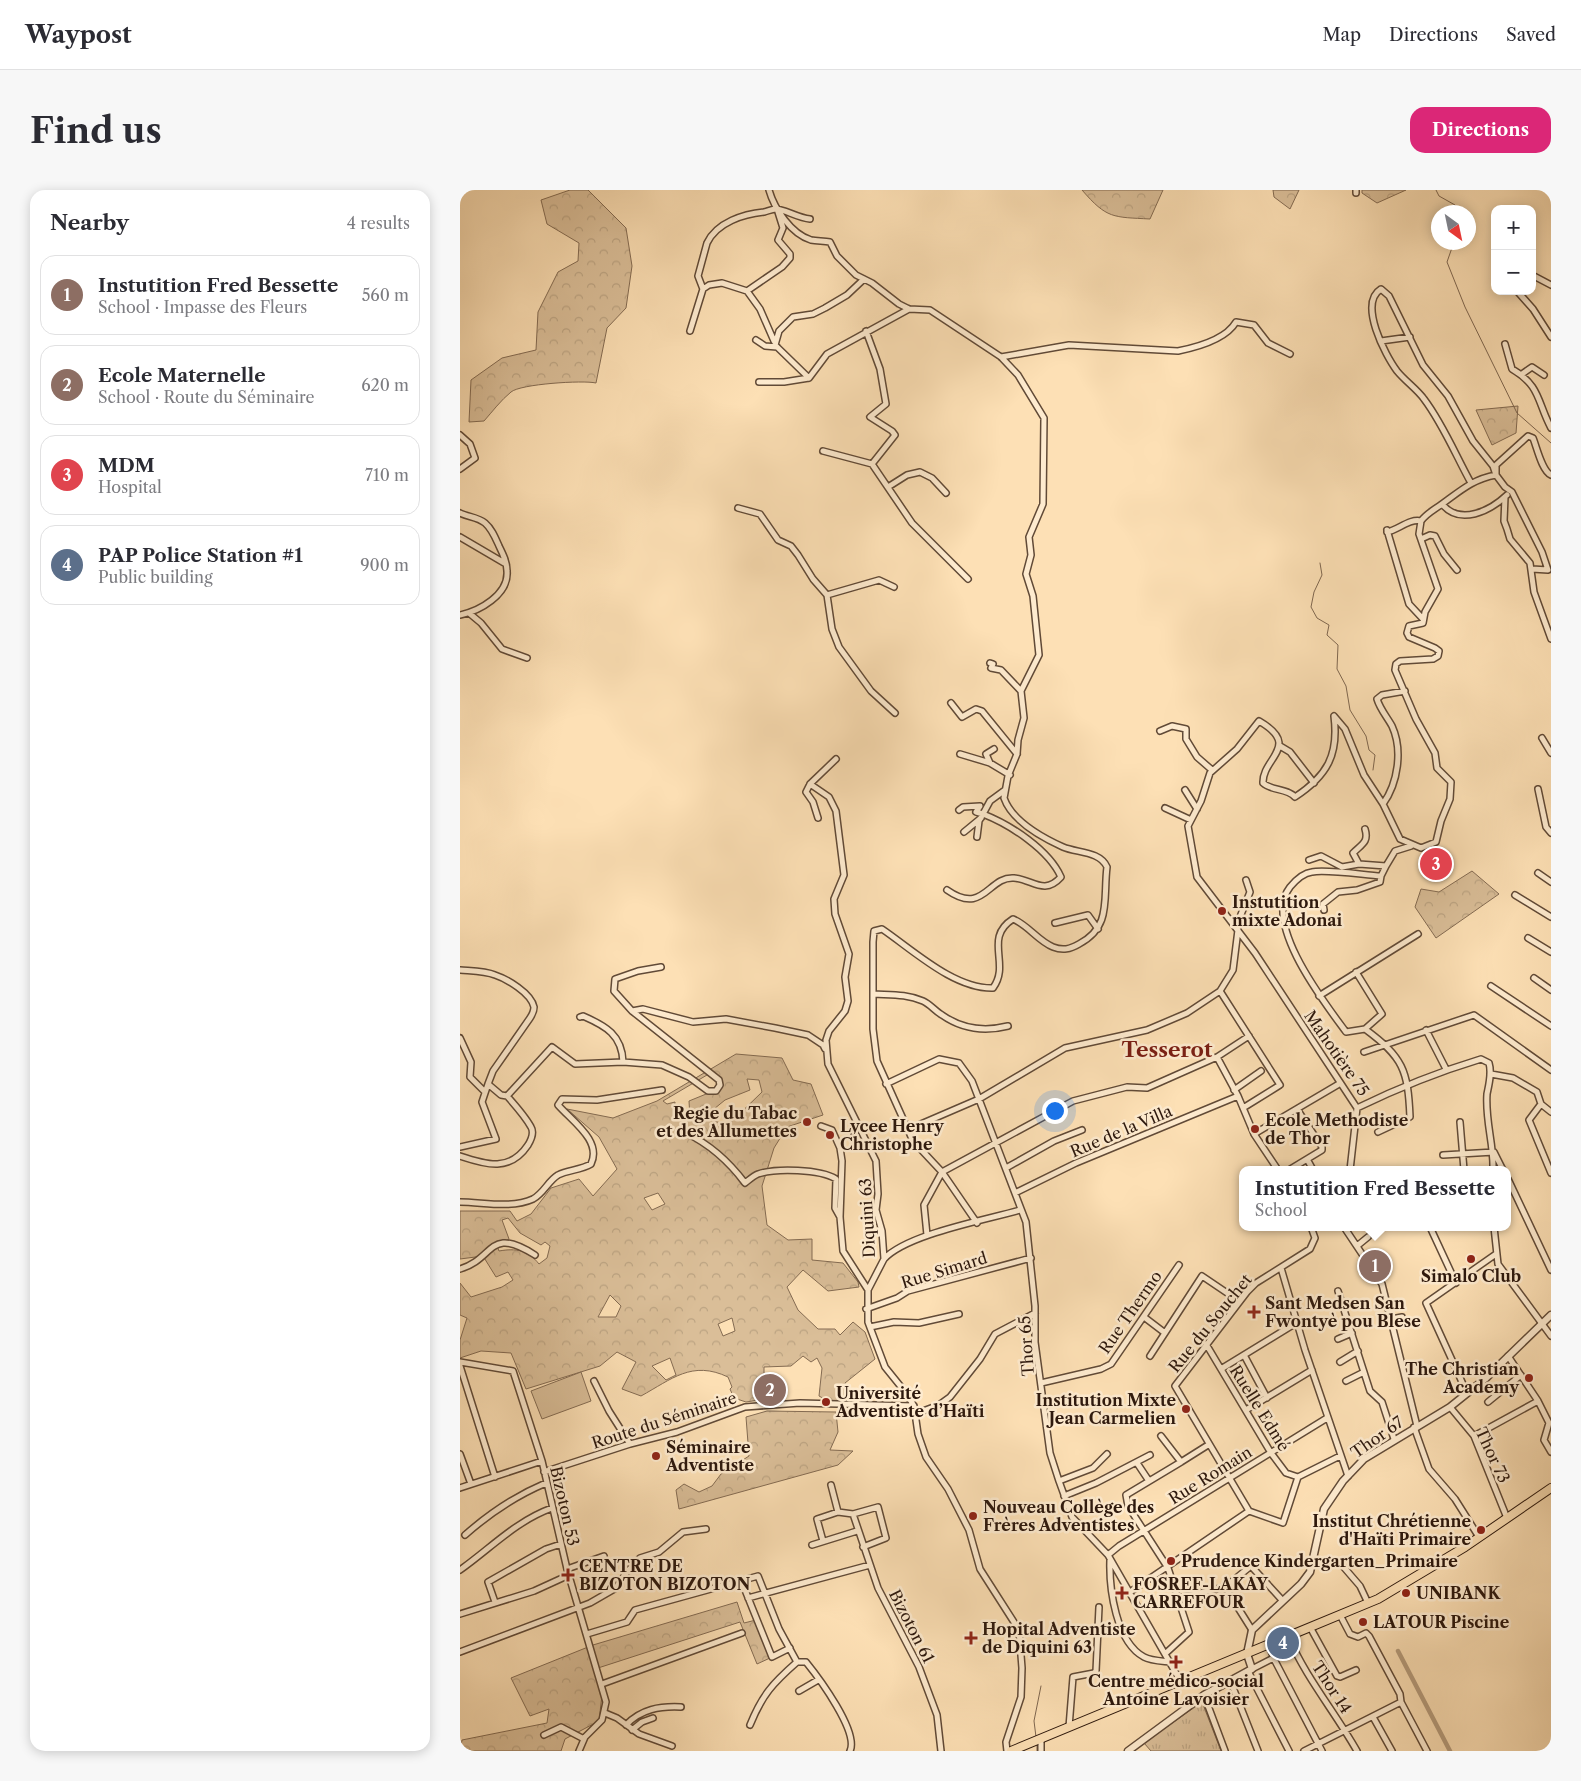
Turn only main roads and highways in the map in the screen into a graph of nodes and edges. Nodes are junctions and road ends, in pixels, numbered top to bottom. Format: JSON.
{"nodes":[{"id":1,"x":1551,"y":1488,"type":"edge"},
{"id":2,"x":1011,"y":1751,"type":"edge"}],
"edges":[{"from":1,"to":2,"type":"main road"}]}
